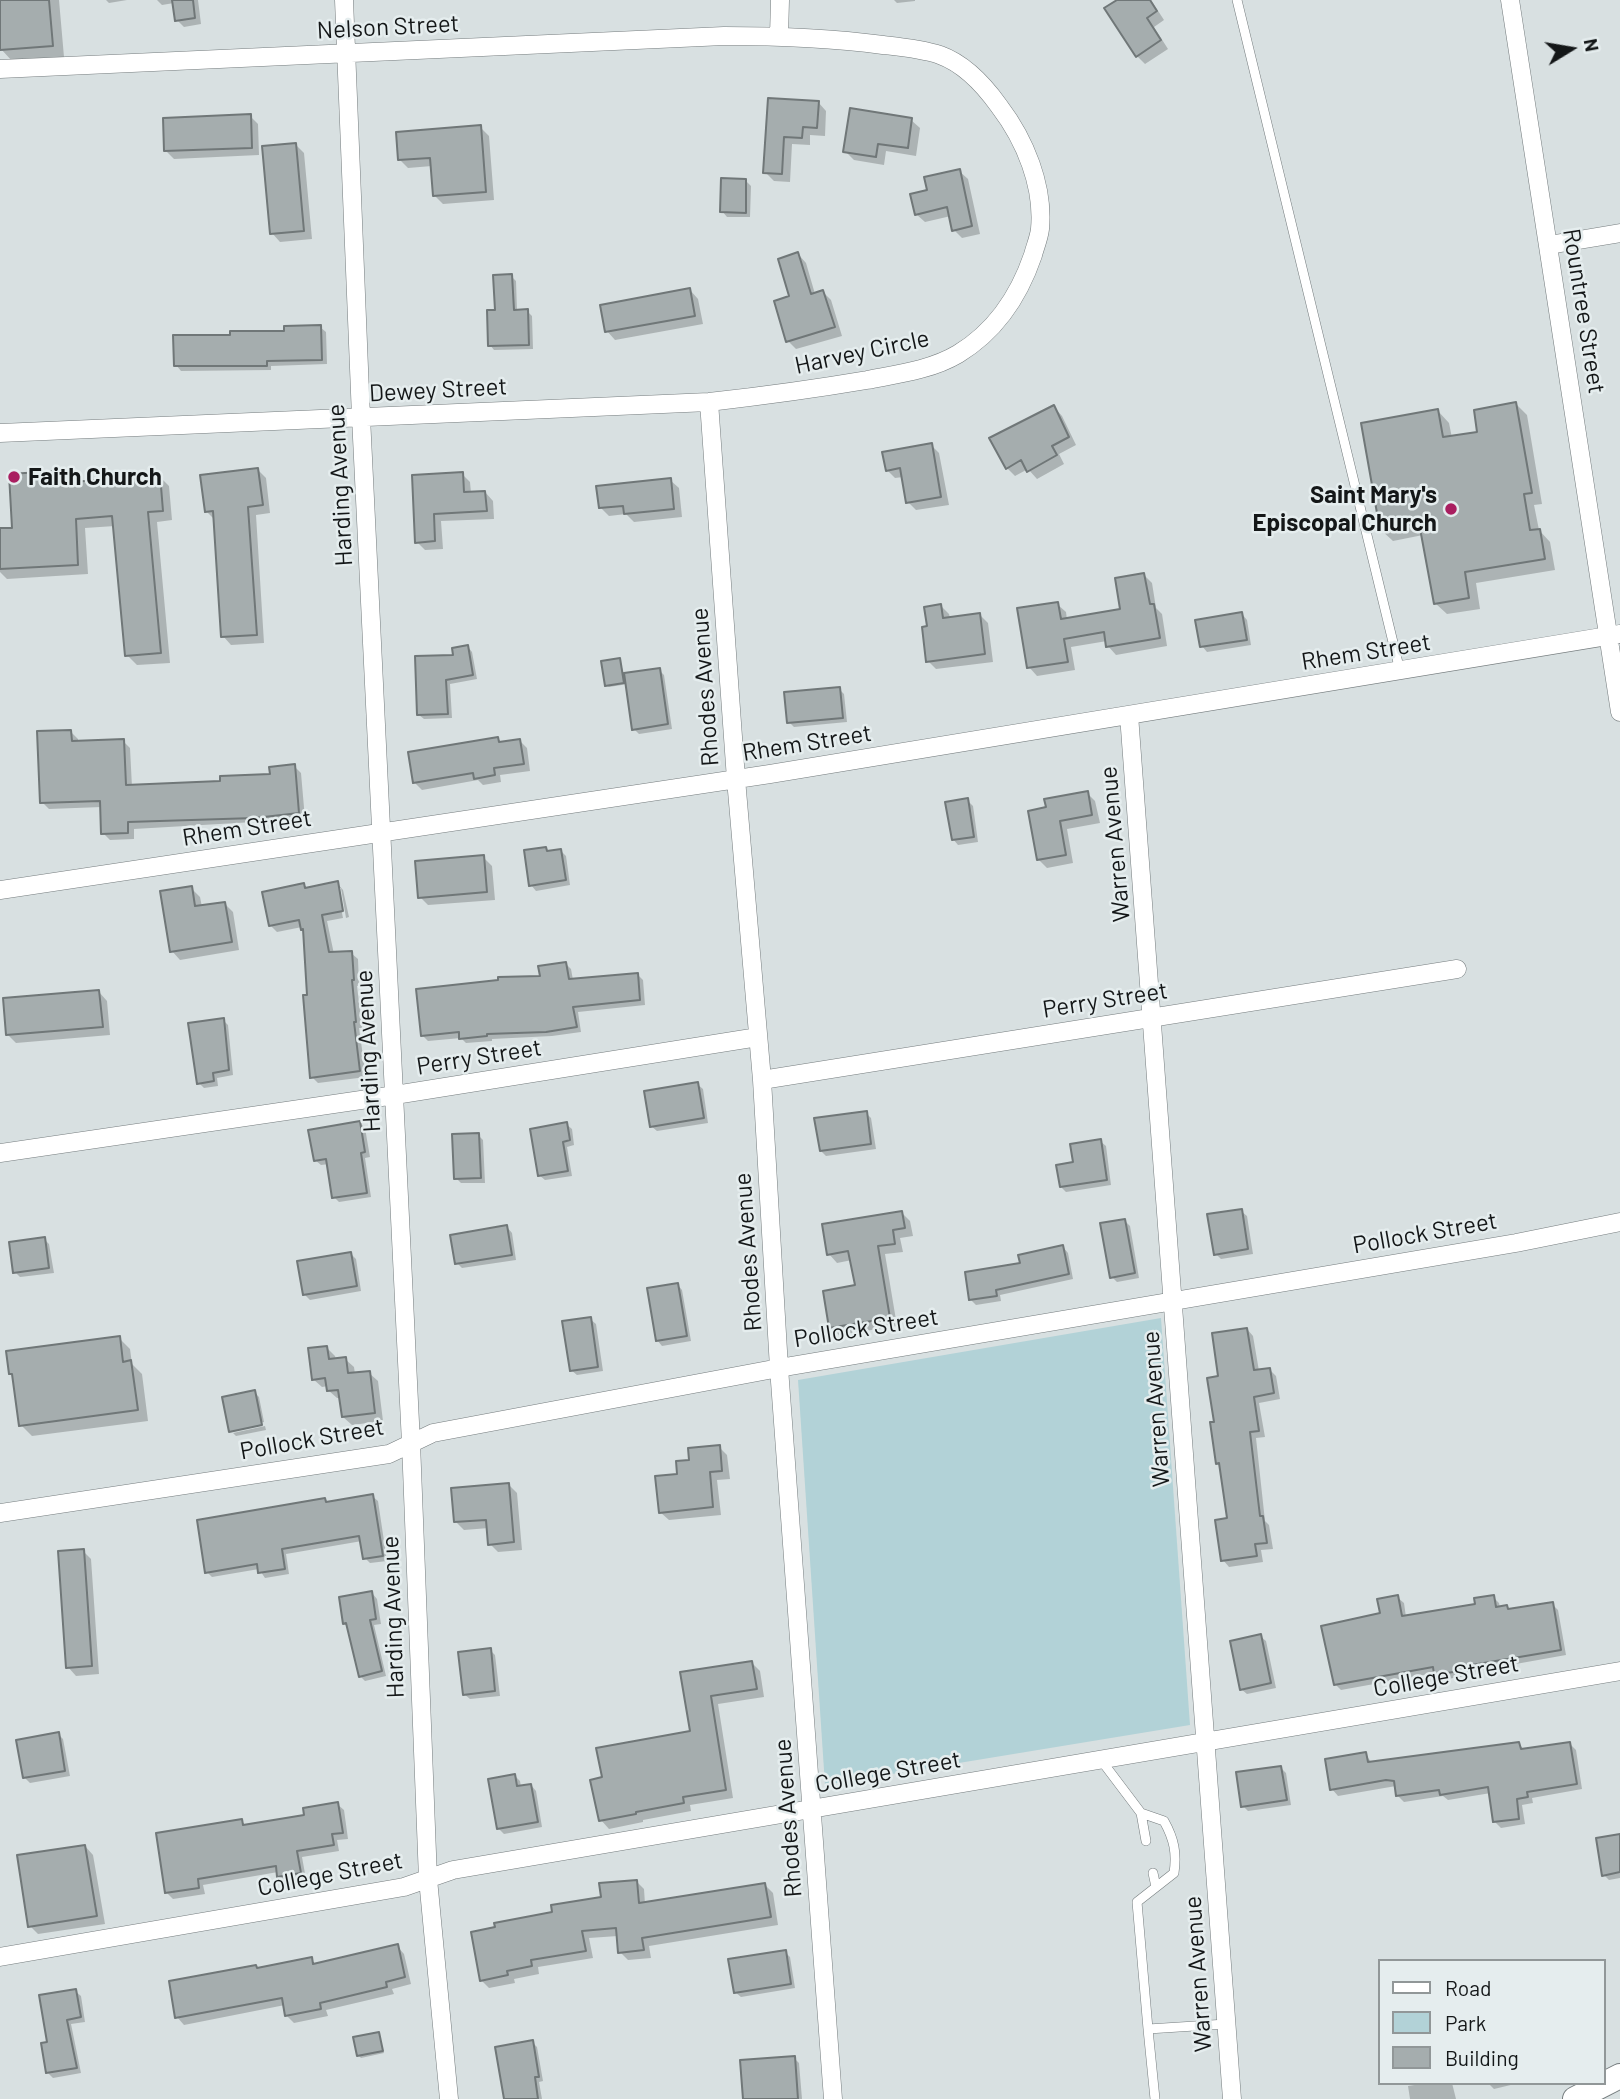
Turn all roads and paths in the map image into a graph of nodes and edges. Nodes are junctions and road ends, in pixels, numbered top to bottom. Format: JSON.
{"nodes":[{"id":1,"x":344,"y":0,"type":"edge"},
{"id":2,"x":780,"y":0,"type":"edge"},
{"id":3,"x":1237,"y":0,"type":"edge"},
{"id":4,"x":1510,"y":0,"type":"edge"},
{"id":5,"x":779,"y":36,"type":"junction"},
{"id":6,"x":345,"y":54,"type":"junction"},
{"id":7,"x":1,"y":66,"type":"edge"},
{"id":8,"x":1620,"y":233,"type":"edge"},
{"id":9,"x":1549,"y":245,"type":"junction"},
{"id":10,"x":709,"y":402,"type":"junction"},
{"id":11,"x":361,"y":418,"type":"junction"},
{"id":12,"x":0,"y":433,"type":"edge"},
{"id":13,"x":1615,"y":635,"type":"edge"},
{"id":14,"x":1400,"y":671,"type":"junction"},
{"id":15,"x":1620,"y":712,"type":"edge"},
{"id":16,"x":1129,"y":715,"type":"junction"},
{"id":17,"x":736,"y":779,"type":"junction"},
{"id":18,"x":382,"y":832,"type":"junction"},
{"id":19,"x":0,"y":890,"type":"edge"},
{"id":20,"x":1457,"y":969,"type":"dead end"},
{"id":21,"x":1153,"y":1016,"type":"junction"},
{"id":22,"x":758,"y":1037,"type":"junction"},
{"id":23,"x":761,"y":1080,"type":"junction"},
{"id":24,"x":395,"y":1095,"type":"junction"},
{"id":25,"x":0,"y":1153,"type":"edge"},
{"id":26,"x":1620,"y":1222,"type":"edge"},
{"id":27,"x":1173,"y":1302,"type":"junction"},
{"id":28,"x":779,"y":1368,"type":"junction"},
{"id":29,"x":411,"y":1443,"type":"junction"},
{"id":30,"x":0,"y":1513,"type":"edge"},
{"id":31,"x":1620,"y":1671,"type":"edge"},
{"id":32,"x":1205,"y":1742,"type":"junction"},
{"id":33,"x":1101,"y":1760,"type":"junction"},
{"id":34,"x":812,"y":1809,"type":"junction"},
{"id":35,"x":1141,"y":1813,"type":"junction"},
{"id":36,"x":1146,"y":1841,"type":"dead end"},
{"id":37,"x":1153,"y":1873,"type":"dead end"},
{"id":38,"x":428,"y":1879,"type":"junction"},
{"id":39,"x":1156,"y":1887,"type":"junction"},
{"id":40,"x":0,"y":1957,"type":"edge"},
{"id":41,"x":1226,"y":2024,"type":"junction"},
{"id":42,"x":1148,"y":2029,"type":"junction"},
{"id":43,"x":1602,"y":2085,"type":"edge"},
{"id":44,"x":449,"y":2099,"type":"edge"},
{"id":45,"x":833,"y":2099,"type":"edge"},
{"id":46,"x":1155,"y":2099,"type":"edge"},
{"id":47,"x":1233,"y":2099,"type":"edge"},
{"id":48,"x":1575,"y":2099,"type":"edge"}],
"edges":[{"from":1,"to":6,"type":"street","name":"Harding Avenue"},
{"from":2,"to":5,"type":"street"},
{"from":3,"to":14,"type":"lane"},
{"from":4,"to":9,"type":"street","name":"Rountree Street"},
{"from":5,"to":6,"type":"street","name":"Nelson Street"},
{"from":5,"to":10,"type":"street","name":"Harvey Circle"},
{"from":6,"to":7,"type":"street","name":"Nelson Street"},
{"from":6,"to":11,"type":"street","name":"Harding Avenue"},
{"from":8,"to":9,"type":"street"},
{"from":9,"to":13,"type":"street","name":"Rountree Street"},
{"from":10,"to":11,"type":"street","name":"Dewey Street"},
{"from":10,"to":17,"type":"street","name":"Rhodes Avenue"},
{"from":11,"to":12,"type":"street","name":"Dewey Street"},
{"from":11,"to":18,"type":"street","name":"Harding Avenue"},
{"from":13,"to":14,"type":"street","name":"Rhem Street"},
{"from":13,"to":15,"type":"street","name":"Rountree Street"},
{"from":14,"to":16,"type":"street","name":"Rhem Street"},
{"from":16,"to":17,"type":"street","name":"Rhem Street"},
{"from":16,"to":21,"type":"street","name":"Warren Avenue"},
{"from":17,"to":18,"type":"street","name":"Rhem Street"},
{"from":17,"to":22,"type":"street","name":"Rhodes Avenue"},
{"from":18,"to":19,"type":"street","name":"Rhem Street"},
{"from":18,"to":24,"type":"street","name":"Harding Avenue"},
{"from":20,"to":21,"type":"street","name":"Perry Street"},
{"from":21,"to":23,"type":"street","name":"Perry Street"},
{"from":21,"to":27,"type":"street","name":"Warren Avenue"},
{"from":22,"to":23,"type":"street","name":"Rhodes Avenue"},
{"from":22,"to":24,"type":"street","name":"Perry Street"},
{"from":23,"to":28,"type":"street","name":"Rhodes Avenue"},
{"from":24,"to":25,"type":"street","name":"Perry Street"},
{"from":24,"to":29,"type":"street","name":"Harding Avenue"},
{"from":26,"to":27,"type":"street","name":"Pollock Street"},
{"from":27,"to":28,"type":"street","name":"Pollock Street"},
{"from":27,"to":32,"type":"street","name":"Warren Avenue"},
{"from":28,"to":29,"type":"street","name":"Pollock Street"},
{"from":28,"to":34,"type":"street","name":"Rhodes Avenue"},
{"from":29,"to":30,"type":"street","name":"Pollock Street"},
{"from":29,"to":38,"type":"street","name":"Harding Avenue"},
{"from":31,"to":32,"type":"street","name":"College Street"},
{"from":32,"to":33,"type":"street","name":"College Street"},
{"from":32,"to":41,"type":"street","name":"Warren Avenue"},
{"from":33,"to":34,"type":"street","name":"College Street"},
{"from":33,"to":35,"type":"lane"},
{"from":34,"to":38,"type":"street","name":"College Street"},
{"from":34,"to":45,"type":"street","name":"Rhodes Avenue"},
{"from":35,"to":36,"type":"lane"},
{"from":35,"to":39,"type":"lane"},
{"from":37,"to":39,"type":"lane"},
{"from":38,"to":40,"type":"street","name":"College Street"},
{"from":38,"to":44,"type":"street","name":"Harding Avenue"},
{"from":39,"to":42,"type":"lane"},
{"from":41,"to":42,"type":"lane"},
{"from":41,"to":47,"type":"street","name":"Warren Avenue"},
{"from":42,"to":46,"type":"lane"},
{"from":43,"to":48,"type":"street"}]}
